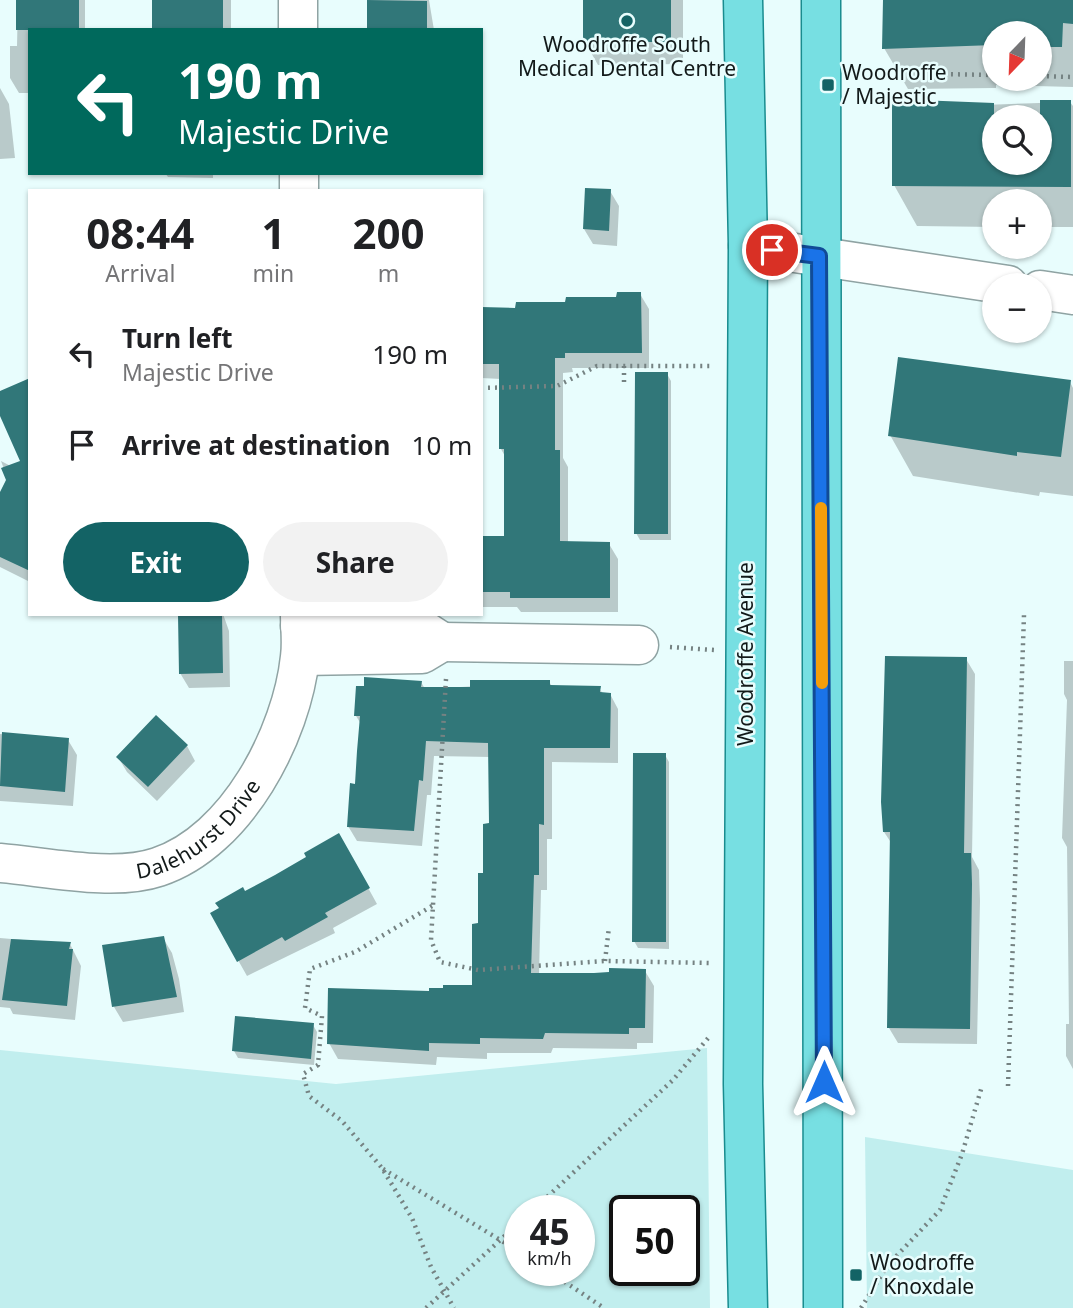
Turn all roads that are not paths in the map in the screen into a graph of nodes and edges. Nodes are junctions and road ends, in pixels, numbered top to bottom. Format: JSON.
{"nodes":[{"id":1,"x":298,"y":0,"type":"edge"},
{"id":2,"x":743,"y":0,"type":"edge"},
{"id":3,"x":821,"y":0,"type":"edge"},
{"id":4,"x":298,"y":28,"type":"edge"},
{"id":5,"x":748,"y":246,"type":"junction"},
{"id":6,"x":819,"y":256,"type":"junction"},
{"id":7,"x":982,"y":281,"type":"edge"},
{"id":8,"x":1052,"y":292,"type":"edge"},
{"id":9,"x":1073,"y":295,"type":"edge"},
{"id":10,"x":301,"y":632,"type":"edge"},
{"id":11,"x":639,"y":645,"type":"road end"},
{"id":12,"x":0,"y":863,"type":"edge"},
{"id":13,"x":748,"y":1308,"type":"edge"},
{"id":14,"x":823,"y":1308,"type":"edge"}],
"edges":[{"from":1,"to":4,"type":"street"},
{"from":2,"to":5,"type":"main road","name":"Woodroffe Avenue"},
{"from":3,"to":6,"type":"main road"},
{"from":5,"to":6,"type":"street"},
{"from":5,"to":13,"type":"main road","name":"Woodroffe Avenue"},
{"from":6,"to":7,"type":"street"},
{"from":6,"to":14,"type":"main road"},
{"from":8,"to":9,"type":"street"},
{"from":10,"to":11,"type":"street","name":"Dalehurst Drive"},
{"from":10,"to":12,"type":"street","name":"Dalehurst Drive"}]}
